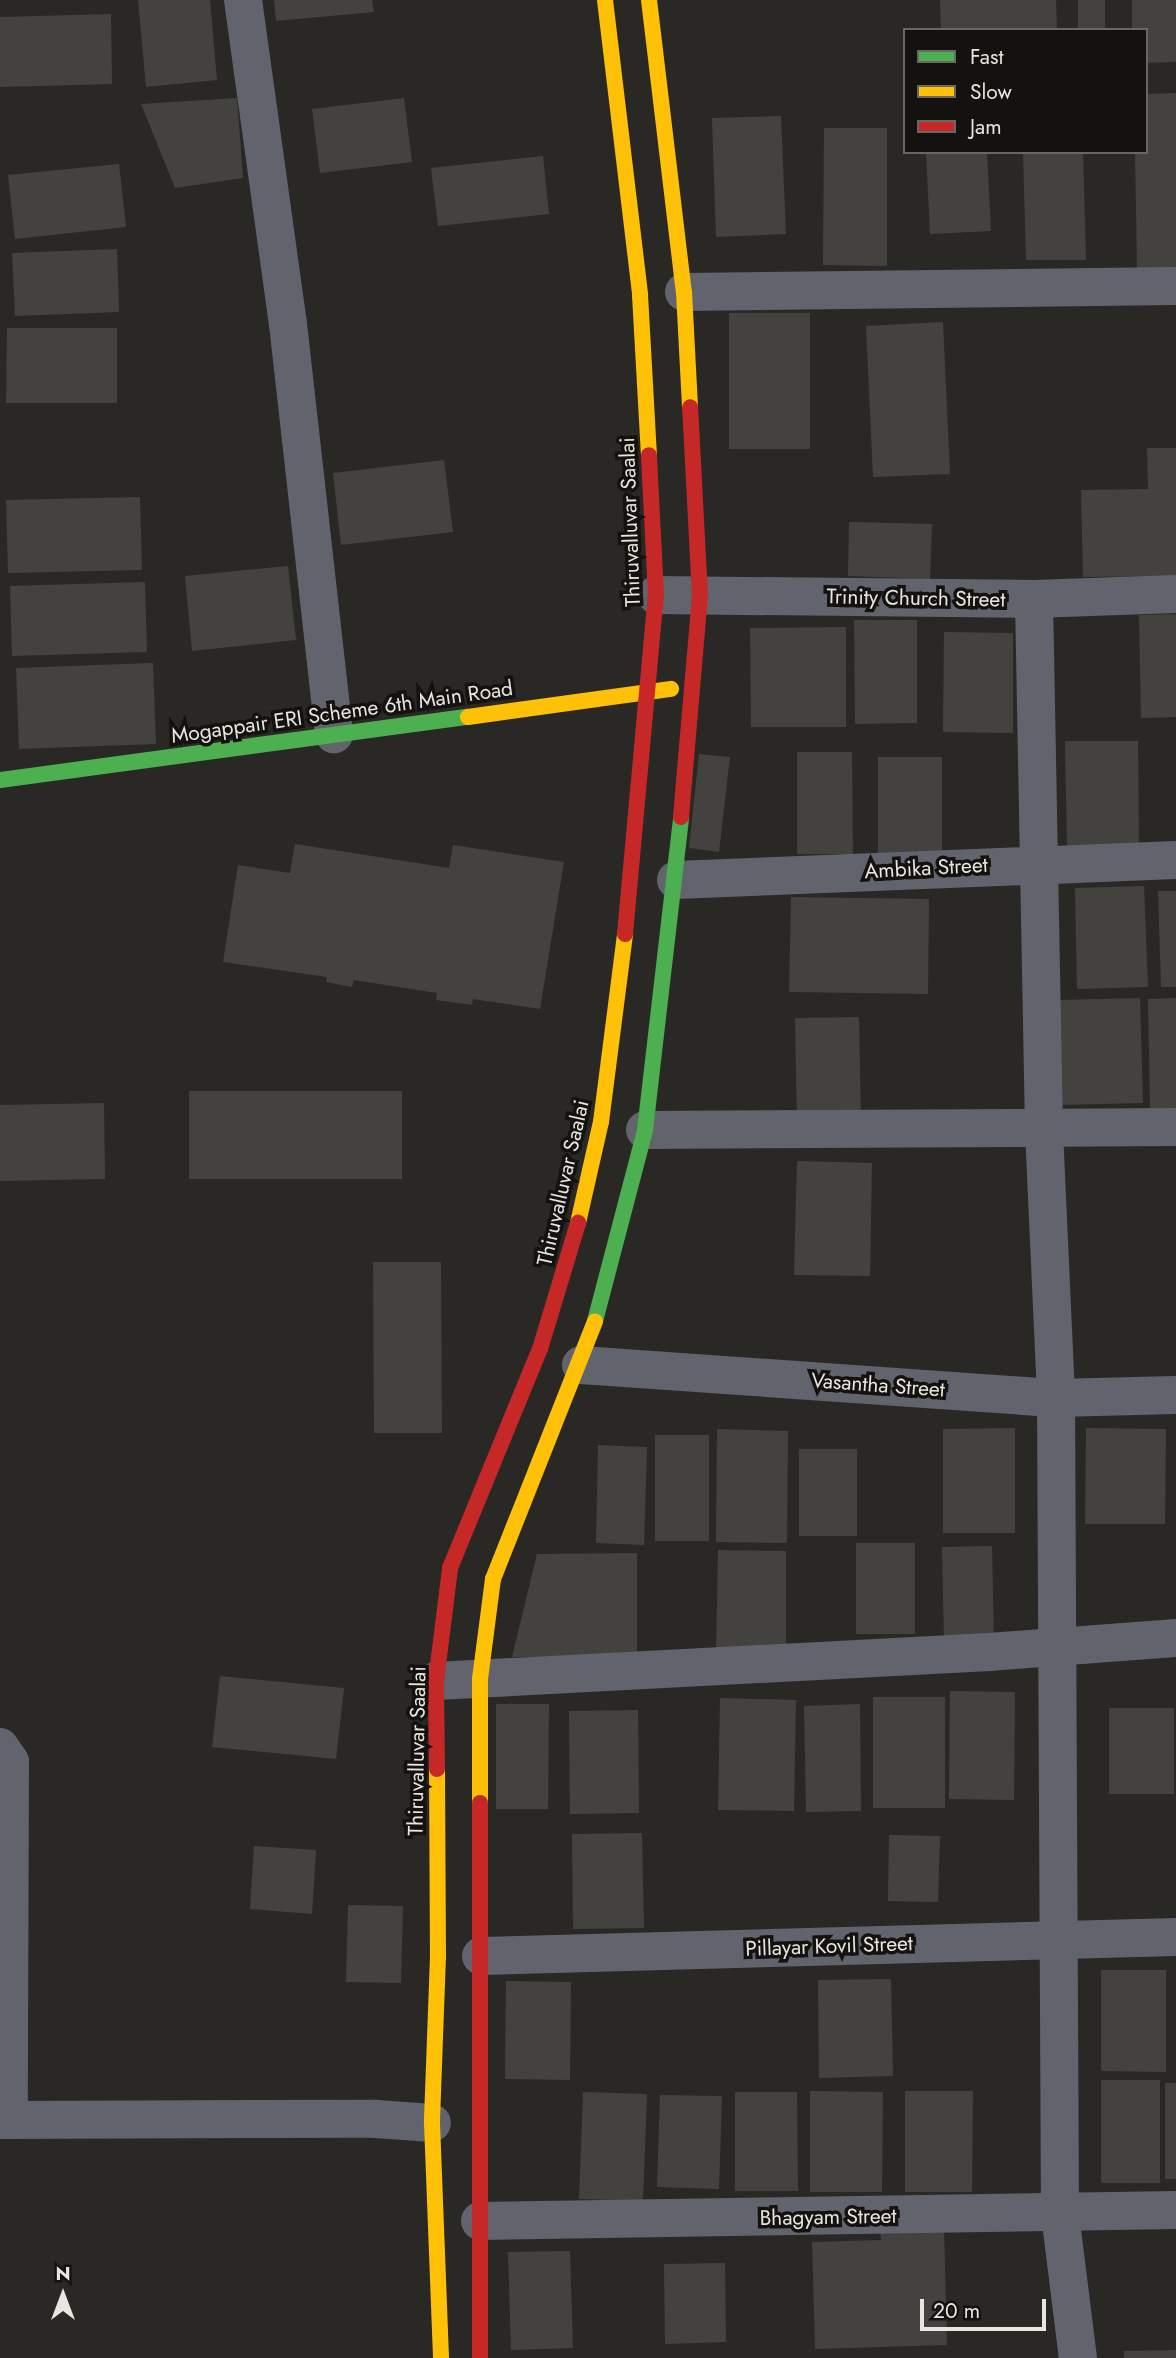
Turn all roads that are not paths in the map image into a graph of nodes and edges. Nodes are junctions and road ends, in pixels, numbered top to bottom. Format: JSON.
{"nodes":[{"id":1,"x":243,"y":0,"type":"edge"},
{"id":2,"x":605,"y":0,"type":"edge"},
{"id":3,"x":649,"y":0,"type":"edge"},
{"id":4,"x":1176,"y":286,"type":"edge"},
{"id":5,"x":684,"y":292,"type":"junction"},
{"id":6,"x":656,"y":594,"type":"junction"},
{"id":7,"x":1176,"y":594,"type":"edge"},
{"id":8,"x":700,"y":596,"type":"junction"},
{"id":9,"x":1034,"y":599,"type":"junction"},
{"id":10,"x":690,"y":687,"type":"junction"},
{"id":11,"x":647,"y":692,"type":"junction"},
{"id":12,"x":334,"y":734,"type":"junction"},
{"id":13,"x":0,"y":780,"type":"edge"},
{"id":14,"x":1176,"y":860,"type":"edge"},
{"id":15,"x":1042,"y":863,"type":"junction"},
{"id":16,"x":676,"y":880,"type":"junction"},
{"id":17,"x":1176,"y":1127,"type":"edge"},
{"id":18,"x":645,"y":1130,"type":"junction"},
{"id":19,"x":1044,"y":1131,"type":"junction"},
{"id":20,"x":581,"y":1365,"type":"junction"},
{"id":21,"x":1176,"y":1395,"type":"edge"},
{"id":22,"x":1056,"y":1398,"type":"junction"},
{"id":23,"x":1176,"y":1638,"type":"edge"},
{"id":24,"x":1056,"y":1646,"type":"junction"},
{"id":25,"x":480,"y":1679,"type":"junction"},
{"id":26,"x":436,"y":1681,"type":"junction"},
{"id":27,"x":0,"y":1747,"type":"edge"},
{"id":28,"x":6,"y":1885,"type":"edge"},
{"id":29,"x":1176,"y":1937,"type":"edge"},
{"id":30,"x":1057,"y":1940,"type":"junction"},
{"id":31,"x":481,"y":1956,"type":"junction"},
{"id":32,"x":5,"y":2120,"type":"edge"},
{"id":33,"x":432,"y":2123,"type":"junction"},
{"id":34,"x":1176,"y":2210,"type":"edge"},
{"id":35,"x":1060,"y":2214,"type":"junction"},
{"id":36,"x":480,"y":2221,"type":"junction"},
{"id":37,"x":441,"y":2358,"type":"edge"},
{"id":38,"x":480,"y":2358,"type":"edge"},
{"id":39,"x":1078,"y":2358,"type":"edge"}],
"edges":[{"from":1,"to":12,"type":"street"},
{"from":2,"to":6,"type":"main road","name":"Thiruvalluvar Saalai"},
{"from":3,"to":5,"type":"main road"},
{"from":4,"to":5,"type":"street"},
{"from":5,"to":8,"type":"main road"},
{"from":6,"to":8,"type":"street","name":"Trinity Church Street"},
{"from":6,"to":11,"type":"main road","name":"Thiruvalluvar Saalai"},
{"from":7,"to":9,"type":"street","name":"Trinity Church Street"},
{"from":8,"to":9,"type":"street","name":"Trinity Church Street"},
{"from":8,"to":10,"type":"main road"},
{"from":9,"to":15,"type":"street"},
{"from":10,"to":11,"type":"main road","name":"Mogappair ERI Scheme 6th Main Road"},
{"from":10,"to":16,"type":"main road"},
{"from":11,"to":12,"type":"main road","name":"Mogappair ERI Scheme 6th Main Road"},
{"from":11,"to":26,"type":"main road","name":"Thiruvalluvar Saalai"},
{"from":12,"to":13,"type":"main road","name":"Mogappair ERI Scheme 6th Main Road"},
{"from":14,"to":15,"type":"street","name":"Ambika Street"},
{"from":15,"to":16,"type":"street","name":"Ambika Street"},
{"from":15,"to":19,"type":"street"},
{"from":16,"to":18,"type":"main road"},
{"from":17,"to":19,"type":"street"},
{"from":18,"to":19,"type":"street"},
{"from":18,"to":20,"type":"main road"},
{"from":19,"to":22,"type":"street"},
{"from":20,"to":22,"type":"street","name":"Vasantha Street"},
{"from":20,"to":25,"type":"main road"},
{"from":21,"to":22,"type":"street","name":"Vasantha Street"},
{"from":22,"to":24,"type":"street"},
{"from":23,"to":24,"type":"street"},
{"from":24,"to":25,"type":"street"},
{"from":24,"to":30,"type":"street"},
{"from":25,"to":26,"type":"street"},
{"from":25,"to":31,"type":"main road"},
{"from":26,"to":33,"type":"main road","name":"Thiruvalluvar Saalai"},
{"from":27,"to":28,"type":"street"},
{"from":28,"to":32,"type":"street"},
{"from":29,"to":30,"type":"street","name":"Pillayar Kovil Street"},
{"from":30,"to":31,"type":"street","name":"Pillayar Kovil Street"},
{"from":30,"to":35,"type":"street"},
{"from":31,"to":36,"type":"main road"},
{"from":32,"to":33,"type":"street"},
{"from":33,"to":37,"type":"main road","name":"Thiruvalluvar Saalai"},
{"from":34,"to":35,"type":"street","name":"Bhagyam Street"},
{"from":35,"to":36,"type":"street","name":"Bhagyam Street"},
{"from":35,"to":39,"type":"street"},
{"from":36,"to":38,"type":"main road"}]}
